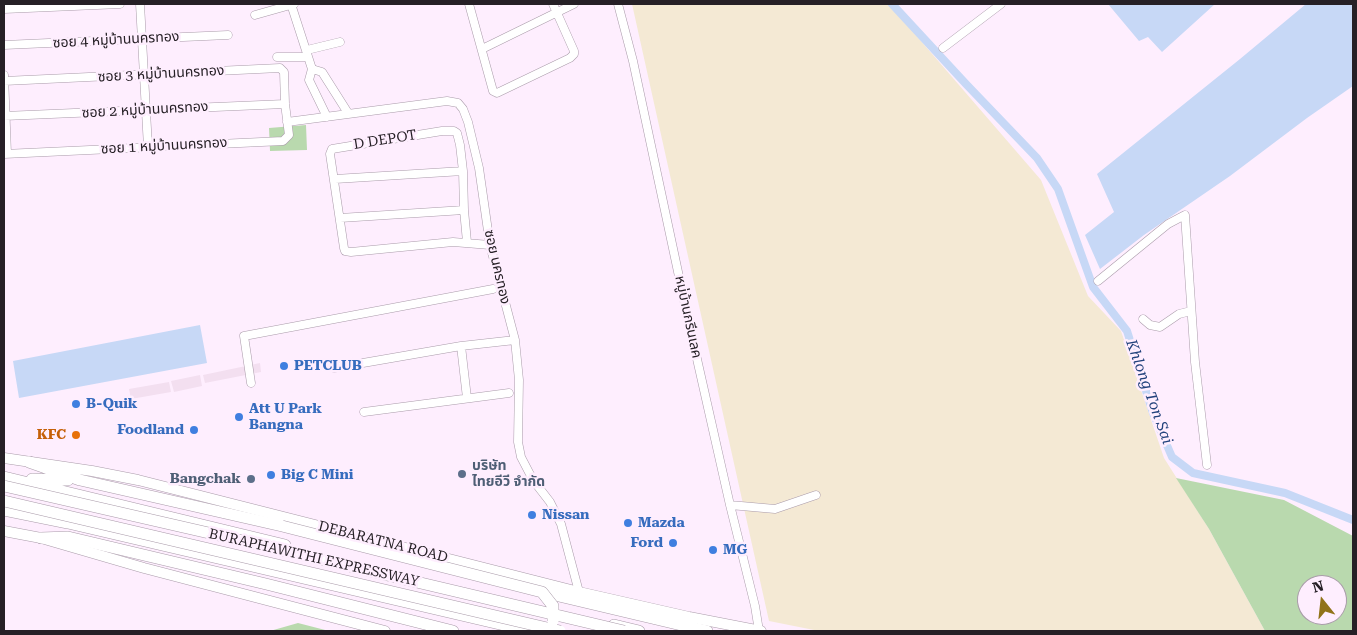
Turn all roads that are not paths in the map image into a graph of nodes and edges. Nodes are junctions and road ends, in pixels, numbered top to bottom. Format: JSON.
{"nodes":[{"id":1,"x":120,"y":4,"type":"edge"},
{"id":2,"x":140,"y":4,"type":"edge"},
{"id":3,"x":292,"y":4,"type":"edge"},
{"id":4,"x":469,"y":4,"type":"edge"},
{"id":5,"x":574,"y":4,"type":"edge"},
{"id":6,"x":618,"y":4,"type":"edge"},
{"id":7,"x":1002,"y":4,"type":"edge"},
{"id":8,"x":555,"y":8,"type":"edge"},
{"id":9,"x":4,"y":9,"type":"edge"},
{"id":10,"x":255,"y":15,"type":"dead end"},
{"id":11,"x":228,"y":35,"type":"dead end"},
{"id":12,"x":142,"y":38,"type":"junction"},
{"id":13,"x":340,"y":42,"type":"dead end"},
{"id":14,"x":4,"y":45,"type":"edge"},
{"id":15,"x":943,"y":48,"type":"dead end"},
{"id":16,"x":482,"y":49,"type":"junction"},
{"id":17,"x":308,"y":53,"type":"junction"},
{"id":18,"x":277,"y":57,"type":"dead end"},
{"id":19,"x":312,"y":68,"type":"junction"},
{"id":20,"x":143,"y":74,"type":"junction"},
{"id":21,"x":4,"y":75,"type":"edge"},
{"id":22,"x":4,"y":81,"type":"edge"},
{"id":23,"x":285,"y":104,"type":"junction"},
{"id":24,"x":145,"y":111,"type":"junction"},
{"id":25,"x":348,"y":113,"type":"junction"},
{"id":26,"x":5,"y":116,"type":"edge"},
{"id":27,"x":328,"y":117,"type":"junction"},
{"id":28,"x":287,"y":122,"type":"junction"},
{"id":29,"x":473,"y":143,"type":"junction"},
{"id":30,"x":460,"y":145,"type":"junction"},
{"id":31,"x":148,"y":146,"type":"junction"},
{"id":32,"x":5,"y":154,"type":"edge"},
{"id":33,"x":463,"y":171,"type":"junction"},
{"id":34,"x":335,"y":179,"type":"junction"},
{"id":35,"x":464,"y":210,"type":"junction"},
{"id":36,"x":340,"y":218,"type":"junction"},
{"id":37,"x":467,"y":242,"type":"junction"},
{"id":38,"x":490,"y":245,"type":"junction"},
{"id":39,"x":1098,"y":281,"type":"dead end"},
{"id":40,"x":493,"y":289,"type":"dead end"},
{"id":41,"x":1191,"y":311,"type":"junction"},
{"id":42,"x":1143,"y":319,"type":"dead end"},
{"id":43,"x":515,"y":340,"type":"junction"},
{"id":44,"x":460,"y":346,"type":"junction"},
{"id":45,"x":334,"y":368,"type":"dead end"},
{"id":46,"x":251,"y":383,"type":"dead end"},
{"id":47,"x":509,"y":393,"type":"dead end"},
{"id":48,"x":467,"y":398,"type":"junction"},
{"id":49,"x":364,"y":412,"type":"dead end"},
{"id":50,"x":4,"y":458,"type":"edge"},
{"id":51,"x":30,"y":462,"type":"junction"},
{"id":52,"x":1207,"y":465,"type":"dead end"},
{"id":53,"x":80,"y":480,"type":"junction"},
{"id":54,"x":6,"y":481,"type":"edge"},
{"id":55,"x":816,"y":495,"type":"dead end"},
{"id":56,"x":4,"y":501,"type":"edge"},
{"id":57,"x":730,"y":505,"type":"junction"},
{"id":58,"x":4,"y":510,"type":"edge"},
{"id":59,"x":68,"y":523,"type":"junction"},
{"id":60,"x":4,"y":531,"type":"edge"},
{"id":61,"x":68,"y":536,"type":"junction"},
{"id":62,"x":40,"y":538,"type":"junction"},
{"id":63,"x":542,"y":592,"type":"junction"},
{"id":64,"x":579,"y":592,"type":"junction"},
{"id":65,"x":385,"y":631,"type":"edge"},
{"id":66,"x":452,"y":631,"type":"edge"},
{"id":67,"x":530,"y":631,"type":"edge"},
{"id":68,"x":550,"y":631,"type":"edge"},
{"id":69,"x":560,"y":631,"type":"edge"},
{"id":70,"x":624,"y":631,"type":"edge"},
{"id":71,"x":639,"y":631,"type":"edge"},
{"id":72,"x":707,"y":631,"type":"edge"},
{"id":73,"x":760,"y":631,"type":"edge"}],
"edges":[{"from":1,"to":9,"type":"street"},
{"from":2,"to":12,"type":"street"},
{"from":3,"to":10,"type":"street"},
{"from":3,"to":17,"type":"street"},
{"from":4,"to":16,"type":"street"},
{"from":5,"to":8,"type":"street"},
{"from":6,"to":57,"type":"street","name":"หมู่บ้านกรีนเลค"},
{"from":7,"to":15,"type":"street"},
{"from":8,"to":16,"type":"street"},
{"from":8,"to":16,"type":"street"},
{"from":11,"to":12,"type":"street","name":"ซอย 4 หมู่บ้านนครทอง"},
{"from":12,"to":14,"type":"street","name":"ซอย 4 หมู่บ้านนครทอง"},
{"from":12,"to":20,"type":"street"},
{"from":13,"to":17,"type":"street"},
{"from":17,"to":18,"type":"street"},
{"from":17,"to":19,"type":"street"},
{"from":19,"to":25,"type":"street"},
{"from":19,"to":27,"type":"street"},
{"from":20,"to":22,"type":"street","name":"ซอย 3 หมู่บ้านนครทอง"},
{"from":20,"to":23,"type":"street","name":"ซอย 3 หมู่บ้านนครทอง"},
{"from":20,"to":24,"type":"street"},
{"from":21,"to":22,"type":"street"},
{"from":22,"to":26,"type":"street"},
{"from":23,"to":24,"type":"street","name":"ซอย 2 หมู่บ้านนครทอง"},
{"from":23,"to":28,"type":"street","name":"ซอย 1 หมู่บ้านนครทอง"},
{"from":24,"to":26,"type":"street","name":"ซอย 2 หมู่บ้านนครทอง"},
{"from":24,"to":31,"type":"street"},
{"from":25,"to":27,"type":"street","name":"ซอย นครทอง"},
{"from":25,"to":29,"type":"street","name":"ซอย นครทอง"},
{"from":26,"to":32,"type":"street"},
{"from":27,"to":28,"type":"street","name":"ซอย นครทอง"},
{"from":28,"to":31,"type":"street","name":"ซอย 1 หมู่บ้านนครทอง"},
{"from":29,"to":30,"type":"street"},
{"from":29,"to":38,"type":"street","name":"ซอย นครทอง"},
{"from":30,"to":33,"type":"street"},
{"from":30,"to":34,"type":"street","name":"D DEPOT"},
{"from":31,"to":32,"type":"street","name":"ซอย 1 หมู่บ้านนครทอง"},
{"from":33,"to":34,"type":"street"},
{"from":33,"to":35,"type":"street"},
{"from":34,"to":36,"type":"street","name":"D DEPOT"},
{"from":35,"to":36,"type":"street"},
{"from":35,"to":37,"type":"street"},
{"from":36,"to":37,"type":"street","name":"D DEPOT"},
{"from":37,"to":38,"type":"street","name":"D DEPOT"},
{"from":38,"to":43,"type":"street","name":"ซอย นครทอง"},
{"from":39,"to":41,"type":"street"},
{"from":40,"to":46,"type":"street"},
{"from":41,"to":42,"type":"street"},
{"from":41,"to":52,"type":"street"},
{"from":43,"to":44,"type":"street"},
{"from":43,"to":64,"type":"street","name":"ซอย นครทอง"},
{"from":44,"to":45,"type":"street"},
{"from":44,"to":48,"type":"street"},
{"from":47,"to":48,"type":"street"},
{"from":48,"to":49,"type":"street"},
{"from":50,"to":51,"type":"main road","name":"DEBARATNA ROAD"},
{"from":51,"to":53,"type":"highway"},
{"from":51,"to":64,"type":"main road","name":"DEBARATNA ROAD"},
{"from":53,"to":54,"type":"highway"},
{"from":53,"to":63,"type":"highway","bridge":true},
{"from":54,"to":70,"type":"highway","name":"BURAPHAWITHI EXPRESSWAY","bridge":true},
{"from":54,"to":71,"type":"highway","name":"DEBARATNA ROAD"},
{"from":55,"to":57,"type":"street"},
{"from":56,"to":69,"type":"highway","name":"BURAPHAWITHI EXPRESSWAY","bridge":true},
{"from":57,"to":73,"type":"street","name":"หมู่บ้านกรีนเลค"},
{"from":58,"to":59,"type":"highway"},
{"from":59,"to":61,"type":"highway"},
{"from":59,"to":67,"type":"highway"},
{"from":60,"to":62,"type":"main road"},
{"from":61,"to":62,"type":"highway"},
{"from":61,"to":66,"type":"highway"},
{"from":62,"to":65,"type":"main road"},
{"from":63,"to":68,"type":"highway","bridge":true},
{"from":63,"to":72,"type":"highway"},
{"from":64,"to":73,"type":"main road","name":"DEBARATNA ROAD"}]}
